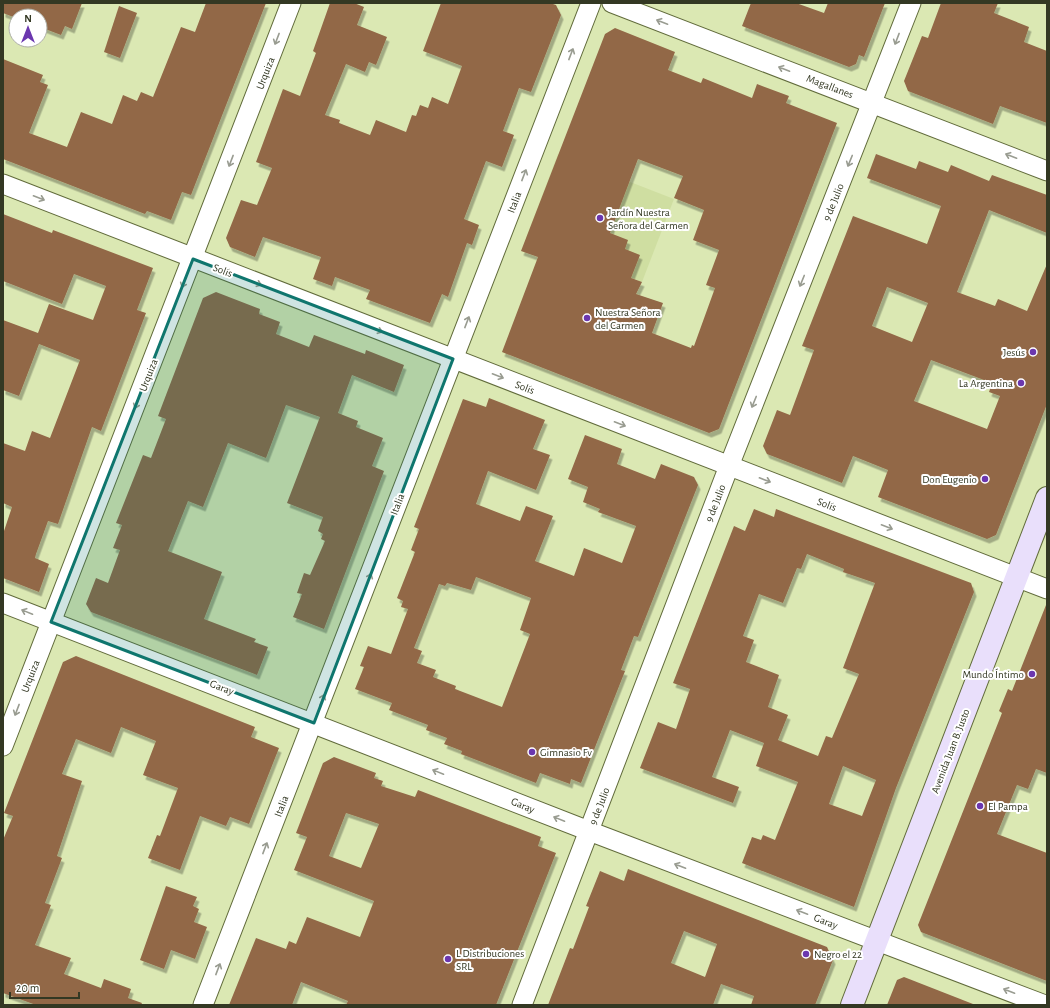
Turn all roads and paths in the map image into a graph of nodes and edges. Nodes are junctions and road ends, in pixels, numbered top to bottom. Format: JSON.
{"nodes":[{"id":1,"x":291,"y":3,"type":"edge"},
{"id":2,"x":591,"y":3,"type":"edge"},
{"id":3,"x":612,"y":3,"type":"edge"},
{"id":4,"x":911,"y":3,"type":"edge"},
{"id":5,"x":872,"y":103,"type":"junction"},
{"id":6,"x":1047,"y":171,"type":"edge"},
{"id":7,"x":3,"y":184,"type":"edge"},
{"id":8,"x":194,"y":258,"type":"junction"},
{"id":9,"x":453,"y":359,"type":"junction"},
{"id":10,"x":729,"y":466,"type":"junction"},
{"id":11,"x":1047,"y":498,"type":"edge"},
{"id":12,"x":1016,"y":577,"type":"junction"},
{"id":13,"x":1047,"y":589,"type":"edge"},
{"id":14,"x":3,"y":603,"type":"edge"},
{"id":15,"x":51,"y":622,"type":"junction"},
{"id":16,"x":314,"y":722,"type":"junction"},
{"id":17,"x":3,"y":746,"type":"edge"},
{"id":18,"x":589,"y":831,"type":"junction"},
{"id":19,"x":878,"y":941,"type":"junction"},
{"id":20,"x":203,"y":1005,"type":"edge"},
{"id":21,"x":522,"y":1005,"type":"edge"},
{"id":22,"x":852,"y":1005,"type":"edge"},
{"id":23,"x":1045,"y":1005,"type":"edge"}],
"edges":[{"from":1,"to":8,"type":"street","name":"Urquiza","one_way":true},
{"from":9,"to":2,"type":"street","name":"Italia","one_way":true},
{"from":5,"to":3,"type":"street","name":"Magallanes","one_way":true},
{"from":4,"to":5,"type":"street","name":"9 de Julio","one_way":true},
{"from":6,"to":5,"type":"street","name":"Magallanes","one_way":true},
{"from":5,"to":10,"type":"street","name":"9 de Julio","one_way":true},
{"from":7,"to":8,"type":"street","name":"Solís","one_way":true},
{"from":8,"to":9,"type":"street","name":"Solís","one_way":true},
{"from":8,"to":15,"type":"street","name":"Urquiza","one_way":true},
{"from":9,"to":10,"type":"street","name":"Solís","one_way":true},
{"from":16,"to":9,"type":"street","name":"Italia","one_way":true},
{"from":10,"to":12,"type":"street","name":"Solís","one_way":true},
{"from":10,"to":18,"type":"street","name":"9 de Julio"},
{"from":11,"to":12,"type":"main road","name":"Avenida Juan B. Justo"},
{"from":12,"to":13,"type":"street","name":"Solís"},
{"from":12,"to":19,"type":"main road","name":"Avenida Juan B. Justo"},
{"from":15,"to":14,"type":"street","name":"Garay","one_way":true},
{"from":15,"to":16,"type":"street","name":"Garay"},
{"from":15,"to":17,"type":"street","name":"Urquiza","one_way":true},
{"from":18,"to":16,"type":"street","name":"Garay","one_way":true},
{"from":20,"to":16,"type":"street","name":"Italia","one_way":true},
{"from":19,"to":18,"type":"street","name":"Garay","one_way":true},
{"from":18,"to":21,"type":"street","name":"9 de Julio"},
{"from":19,"to":22,"type":"main road","name":"Avenida Juan B. Justo"},
{"from":23,"to":19,"type":"street","name":"Garay","one_way":true}]}
